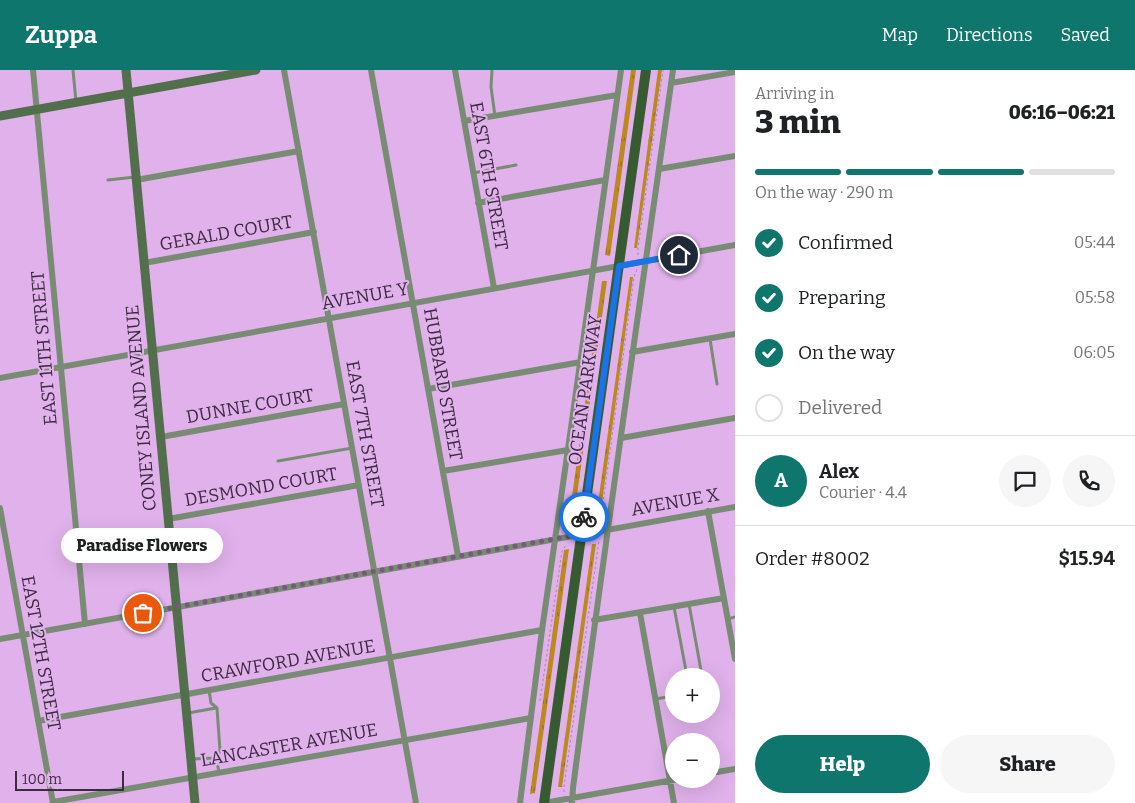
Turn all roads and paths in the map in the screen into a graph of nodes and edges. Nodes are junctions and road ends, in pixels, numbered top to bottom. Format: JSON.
{"nodes":[{"id":1,"x":33,"y":70,"type":"edge"},
{"id":2,"x":73,"y":70,"type":"edge"},
{"id":3,"x":126,"y":70,"type":"edge"},
{"id":4,"x":256,"y":70,"type":"edge"},
{"id":5,"x":284,"y":70,"type":"edge"},
{"id":6,"x":371,"y":70,"type":"edge"},
{"id":7,"x":454,"y":70,"type":"edge"},
{"id":8,"x":492,"y":70,"type":"edge"},
{"id":9,"x":621,"y":70,"type":"edge"},
{"id":10,"x":646,"y":70,"type":"edge"},
{"id":11,"x":663,"y":70,"type":"edge"},
{"id":12,"x":673,"y":70,"type":"edge"},
{"id":13,"x":735,"y":72,"type":"edge"},
{"id":14,"x":671,"y":84,"type":"junction"},
{"id":15,"x":128,"y":93,"type":"junction"},
{"id":16,"x":617,"y":95,"type":"junction"},
{"id":17,"x":76,"y":102,"type":"junction"},
{"id":18,"x":37,"y":110,"type":"junction"},
{"id":19,"x":0,"y":116,"type":"edge"},
{"id":20,"x":495,"y":116,"type":"junction"},
{"id":21,"x":464,"y":121,"type":"junction"},
{"id":22,"x":300,"y":151,"type":"junction"},
{"id":23,"x":735,"y":156,"type":"edge"},
{"id":24,"x":516,"y":165,"type":"dead end"},
{"id":25,"x":659,"y":169,"type":"junction"},
{"id":26,"x":473,"y":173,"type":"junction"},
{"id":27,"x":136,"y":179,"type":"junction"},
{"id":28,"x":108,"y":180,"type":"dead end"},
{"id":29,"x":605,"y":180,"type":"junction"},
{"id":30,"x":478,"y":202,"type":"junction"},
{"id":31,"x":314,"y":232,"type":"junction"},
{"id":32,"x":735,"y":245,"type":"edge"},
{"id":33,"x":638,"y":255,"type":"dead end"},
{"id":34,"x":646,"y":261,"type":"junction"},
{"id":35,"x":144,"y":263,"type":"junction"},
{"id":36,"x":619,"y":266,"type":"junction"},
{"id":37,"x":592,"y":270,"type":"junction"},
{"id":38,"x":637,"y":271,"type":"dead end"},
{"id":39,"x":494,"y":288,"type":"junction"},
{"id":40,"x":413,"y":303,"type":"junction"},
{"id":41,"x":329,"y":318,"type":"junction"},
{"id":42,"x":735,"y":334,"type":"edge"},
{"id":43,"x":710,"y":338,"type":"junction"},
{"id":44,"x":152,"y":350,"type":"junction"},
{"id":45,"x":632,"y":352,"type":"junction"},
{"id":46,"x":581,"y":362,"type":"junction"},
{"id":47,"x":61,"y":366,"type":"junction"},
{"id":48,"x":0,"y":378,"type":"edge"},
{"id":49,"x":717,"y":384,"type":"dead end"},
{"id":50,"x":428,"y":389,"type":"junction"},
{"id":51,"x":344,"y":404,"type":"junction"},
{"id":52,"x":735,"y":418,"type":"edge"},
{"id":53,"x":160,"y":437,"type":"junction"},
{"id":54,"x":621,"y":438,"type":"junction"},
{"id":55,"x":352,"y":448,"type":"junction"},
{"id":56,"x":568,"y":450,"type":"junction"},
{"id":57,"x":278,"y":461,"type":"dead end"},
{"id":58,"x":443,"y":471,"type":"junction"},
{"id":59,"x":359,"y":485,"type":"junction"},
{"id":60,"x":735,"y":507,"type":"edge"},
{"id":61,"x":0,"y":508,"type":"edge"},
{"id":62,"x":708,"y":511,"type":"junction"},
{"id":63,"x":168,"y":519,"type":"junction"},
{"id":64,"x":600,"y":524,"type":"dead end"},
{"id":65,"x":608,"y":530,"type":"junction"},
{"id":66,"x":582,"y":534,"type":"junction"},
{"id":67,"x":556,"y":539,"type":"junction"},
{"id":68,"x":599,"y":540,"type":"dead end"},
{"id":69,"x":566,"y":545,"type":"dead end"},
{"id":70,"x":4,"y":550,"type":"edge"},
{"id":71,"x":458,"y":556,"type":"junction"},
{"id":72,"x":374,"y":572,"type":"junction"},
{"id":73,"x":724,"y":598,"type":"junction"},
{"id":74,"x":689,"y":604,"type":"junction"},
{"id":75,"x":674,"y":606,"type":"junction"},
{"id":76,"x":177,"y":607,"type":"junction"},
{"id":77,"x":640,"y":613,"type":"junction"},
{"id":78,"x":735,"y":617,"type":"edge"},
{"id":79,"x":728,"y":619,"type":"junction"},
{"id":80,"x":594,"y":620,"type":"junction"},
{"id":81,"x":85,"y":624,"type":"junction"},
{"id":82,"x":542,"y":630,"type":"junction"},
{"id":83,"x":23,"y":635,"type":"junction"},
{"id":84,"x":0,"y":639,"type":"edge"},
{"id":85,"x":390,"y":658,"type":"junction"},
{"id":86,"x":735,"y":659,"type":"edge"},
{"id":87,"x":686,"y":668,"type":"edge"},
{"id":88,"x":701,"y":668,"type":"edge"},
{"id":89,"x":209,"y":690,"type":"junction"},
{"id":90,"x":185,"y":694,"type":"junction"},
{"id":91,"x":665,"y":697,"type":"edge"},
{"id":92,"x":655,"y":699,"type":"junction"},
{"id":93,"x":217,"y":708,"type":"junction"},
{"id":94,"x":540,"y":708,"type":"dead end"},
{"id":95,"x":187,"y":713,"type":"junction"},
{"id":96,"x":531,"y":718,"type":"junction"},
{"id":97,"x":38,"y":721,"type":"junction"},
{"id":98,"x":405,"y":740,"type":"junction"},
{"id":99,"x":665,"y":753,"type":"edge"},
{"id":100,"x":216,"y":758,"type":"junction"},
{"id":101,"x":191,"y":759,"type":"junction"},
{"id":102,"x":735,"y":768,"type":"edge"},
{"id":103,"x":720,"y":771,"type":"edge"},
{"id":104,"x":219,"y":772,"type":"junction"},
{"id":105,"x":193,"y":777,"type":"junction"},
{"id":106,"x":665,"y":781,"type":"edge"},
{"id":107,"x":671,"y":788,"type":"edge"},
{"id":108,"x":564,"y":792,"type":"dead end"},
{"id":109,"x":572,"y":800,"type":"edge"},
{"id":110,"x":53,"y":802,"type":"edge"},
{"id":111,"x":195,"y":803,"type":"edge"},
{"id":112,"x":416,"y":803,"type":"edge"},
{"id":113,"x":520,"y":803,"type":"edge"},
{"id":114,"x":544,"y":803,"type":"edge"},
{"id":115,"x":674,"y":803,"type":"edge"}],
"edges":[{"from":1,"to":18,"type":"street","name":"EAST 11TH STREET"},
{"from":2,"to":17,"type":"lane"},
{"from":3,"to":15,"type":"main road","name":"CONEY ISLAND AVENUE"},
{"from":4,"to":15,"type":"main road"},
{"from":5,"to":22,"type":"street","name":"EAST 7TH STREET"},
{"from":6,"to":40,"type":"street","name":"HUBBARD STREET"},
{"from":7,"to":21,"type":"street","name":"EAST 6TH STREET"},
{"from":8,"to":20,"type":"lane"},
{"from":9,"to":16,"type":"street","name":"OCEAN PARKWAY"},
{"from":10,"to":36,"type":"main road","name":"OCEAN PARKWAY"},
{"from":11,"to":33,"type":"path"},
{"from":12,"to":14,"type":"street"},
{"from":13,"to":14,"type":"street"},
{"from":14,"to":25,"type":"street"},
{"from":15,"to":17,"type":"main road"},
{"from":15,"to":27,"type":"main road","name":"CONEY ISLAND AVENUE"},
{"from":16,"to":20,"type":"street"},
{"from":16,"to":29,"type":"street","name":"OCEAN PARKWAY"},
{"from":17,"to":18,"type":"main road"},
{"from":18,"to":19,"type":"main road"},
{"from":18,"to":47,"type":"street","name":"EAST 11TH STREET"},
{"from":20,"to":21,"type":"street"},
{"from":21,"to":26,"type":"street","name":"EAST 6TH STREET"},
{"from":22,"to":27,"type":"street"},
{"from":22,"to":31,"type":"street","name":"EAST 7TH STREET"},
{"from":23,"to":25,"type":"street"},
{"from":24,"to":26,"type":"lane"},
{"from":25,"to":34,"type":"street"},
{"from":26,"to":30,"type":"street","name":"EAST 6TH STREET"},
{"from":27,"to":28,"type":"lane"},
{"from":27,"to":35,"type":"main road","name":"CONEY ISLAND AVENUE"},
{"from":29,"to":30,"type":"street"},
{"from":29,"to":37,"type":"street","name":"OCEAN PARKWAY"},
{"from":30,"to":39,"type":"street","name":"EAST 6TH STREET"},
{"from":31,"to":35,"type":"street","name":"GERALD COURT"},
{"from":31,"to":41,"type":"street","name":"EAST 7TH STREET"},
{"from":32,"to":34,"type":"street","name":"AVENUE Y"},
{"from":34,"to":36,"type":"street","name":"AVENUE Y"},
{"from":34,"to":45,"type":"street"},
{"from":35,"to":44,"type":"main road","name":"CONEY ISLAND AVENUE"},
{"from":36,"to":37,"type":"street","name":"AVENUE Y"},
{"from":36,"to":66,"type":"main road","name":"OCEAN PARKWAY"},
{"from":37,"to":39,"type":"street","name":"AVENUE Y"},
{"from":37,"to":46,"type":"street","name":"OCEAN PARKWAY"},
{"from":38,"to":64,"type":"path"},
{"from":39,"to":40,"type":"street","name":"AVENUE Y"},
{"from":40,"to":41,"type":"street","name":"AVENUE Y"},
{"from":40,"to":50,"type":"street","name":"HUBBARD STREET"},
{"from":41,"to":44,"type":"street","name":"AVENUE Y"},
{"from":41,"to":51,"type":"street","name":"EAST 7TH STREET"},
{"from":42,"to":43,"type":"street"},
{"from":43,"to":45,"type":"street"},
{"from":43,"to":49,"type":"lane"},
{"from":44,"to":47,"type":"street","name":"AVENUE Y"},
{"from":44,"to":53,"type":"main road","name":"CONEY ISLAND AVENUE"},
{"from":45,"to":54,"type":"street"},
{"from":46,"to":50,"type":"street"},
{"from":46,"to":56,"type":"street","name":"OCEAN PARKWAY"},
{"from":47,"to":48,"type":"street","name":"AVENUE Y"},
{"from":47,"to":81,"type":"street","name":"EAST 11TH STREET"},
{"from":50,"to":58,"type":"street","name":"HUBBARD STREET"},
{"from":51,"to":53,"type":"street","name":"DUNNE COURT"},
{"from":51,"to":55,"type":"street","name":"EAST 7TH STREET"},
{"from":52,"to":54,"type":"street"},
{"from":53,"to":63,"type":"main road","name":"CONEY ISLAND AVENUE"},
{"from":54,"to":65,"type":"street"},
{"from":55,"to":57,"type":"lane"},
{"from":55,"to":59,"type":"street","name":"EAST 7TH STREET"},
{"from":56,"to":58,"type":"street"},
{"from":56,"to":67,"type":"street","name":"OCEAN PARKWAY"},
{"from":58,"to":71,"type":"street","name":"HUBBARD STREET"},
{"from":59,"to":63,"type":"street","name":"DESMOND COURT"},
{"from":59,"to":72,"type":"street","name":"EAST 7TH STREET"},
{"from":60,"to":62,"type":"street","name":"AVENUE X"},
{"from":61,"to":70,"type":"street","name":"EAST 12TH STREET"},
{"from":62,"to":65,"type":"street","name":"AVENUE X"},
{"from":62,"to":73,"type":"street"},
{"from":63,"to":76,"type":"main road","name":"CONEY ISLAND AVENUE"},
{"from":65,"to":66,"type":"street","name":"AVENUE X"},
{"from":65,"to":80,"type":"street"},
{"from":66,"to":67,"type":"street","name":"AVENUE X"},
{"from":66,"to":114,"type":"main road","name":"OCEAN PARKWAY"},
{"from":67,"to":71,"type":"street","name":"AVENUE X"},
{"from":67,"to":82,"type":"street","name":"OCEAN PARKWAY"},
{"from":68,"to":108,"type":"path"},
{"from":69,"to":94,"type":"path"},
{"from":70,"to":83,"type":"street","name":"EAST 12TH STREET"},
{"from":71,"to":72,"type":"street","name":"AVENUE X"},
{"from":72,"to":76,"type":"street","name":"AVENUE X"},
{"from":72,"to":85,"type":"street","name":"EAST 7TH STREET"},
{"from":73,"to":74,"type":"street"},
{"from":73,"to":79,"type":"street"},
{"from":74,"to":75,"type":"street"},
{"from":74,"to":88,"type":"lane"},
{"from":75,"to":77,"type":"street"},
{"from":75,"to":87,"type":"lane"},
{"from":76,"to":81,"type":"street","name":"AVENUE X"},
{"from":76,"to":90,"type":"main road","name":"CONEY ISLAND AVENUE"},
{"from":77,"to":80,"type":"street"},
{"from":77,"to":92,"type":"street"},
{"from":78,"to":79,"type":"lane"},
{"from":79,"to":86,"type":"street"},
{"from":80,"to":109,"type":"street"},
{"from":81,"to":83,"type":"street","name":"AVENUE X"},
{"from":82,"to":85,"type":"street","name":"CRAWFORD AVENUE"},
{"from":82,"to":96,"type":"street","name":"OCEAN PARKWAY"},
{"from":83,"to":84,"type":"street","name":"AVENUE X"},
{"from":83,"to":97,"type":"street","name":"EAST 12TH STREET"},
{"from":85,"to":89,"type":"street","name":"CRAWFORD AVENUE"},
{"from":85,"to":98,"type":"street","name":"EAST 7TH STREET"},
{"from":89,"to":90,"type":"street","name":"CRAWFORD AVENUE"},
{"from":89,"to":93,"type":"lane"},
{"from":90,"to":95,"type":"main road","name":"CONEY ISLAND AVENUE"},
{"from":90,"to":97,"type":"street","name":"CRAWFORD AVENUE"},
{"from":91,"to":92,"type":"lane"},
{"from":92,"to":99,"type":"street"},
{"from":93,"to":95,"type":"lane"},
{"from":93,"to":100,"type":"lane"},
{"from":95,"to":101,"type":"main road","name":"CONEY ISLAND AVENUE"},
{"from":96,"to":98,"type":"street","name":"LANCASTER AVENUE"},
{"from":96,"to":113,"type":"street","name":"OCEAN PARKWAY"},
{"from":97,"to":110,"type":"street","name":"EAST 12TH STREET"},
{"from":98,"to":104,"type":"street","name":"LANCASTER AVENUE"},
{"from":98,"to":112,"type":"street","name":"EAST 7TH STREET"},
{"from":100,"to":101,"type":"lane"},
{"from":100,"to":104,"type":"lane"},
{"from":101,"to":105,"type":"main road","name":"CONEY ISLAND AVENUE"},
{"from":102,"to":103,"type":"street"},
{"from":104,"to":105,"type":"street","name":"LANCASTER AVENUE"},
{"from":105,"to":110,"type":"street","name":"LANCASTER AVENUE"},
{"from":105,"to":111,"type":"main road","name":"CONEY ISLAND AVENUE"},
{"from":106,"to":109,"type":"street"},
{"from":107,"to":115,"type":"street"},
{"from":109,"to":114,"type":"street"}]}
